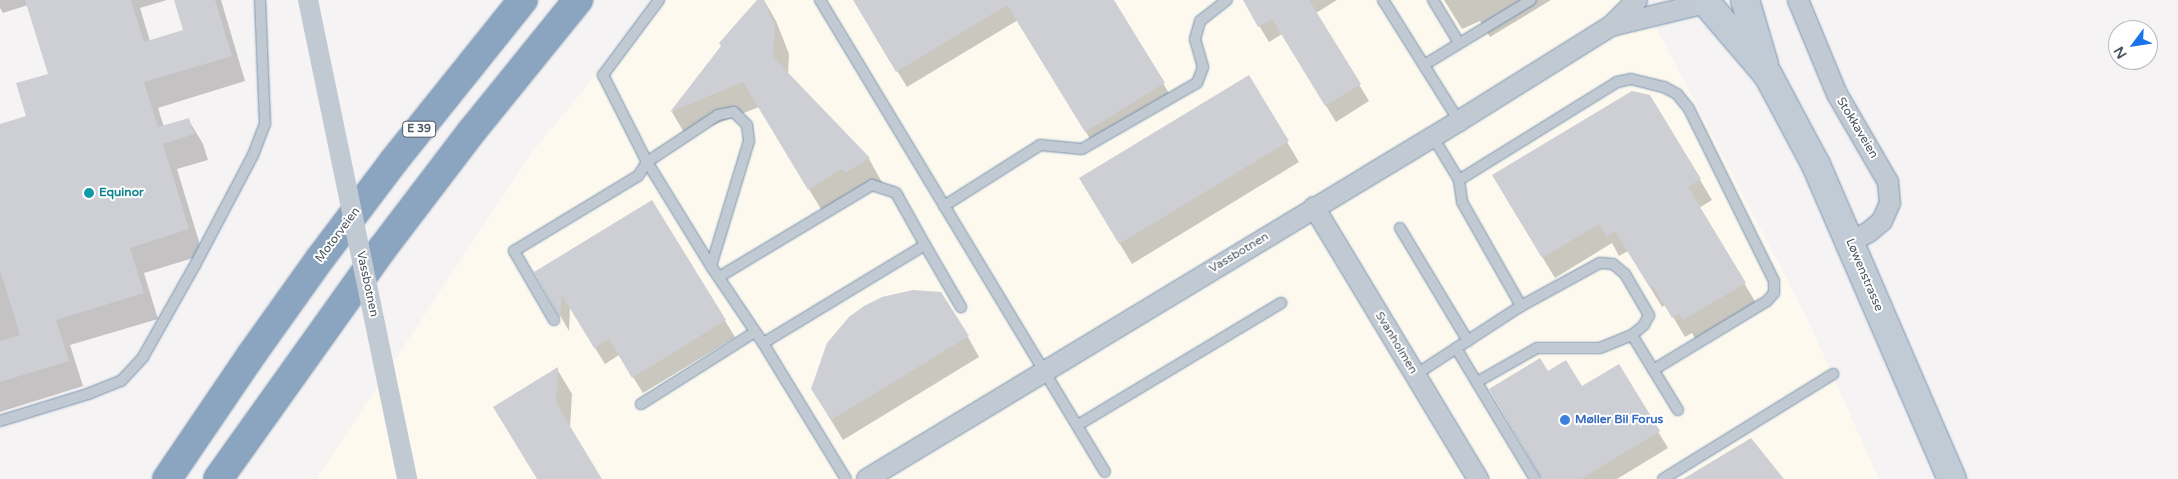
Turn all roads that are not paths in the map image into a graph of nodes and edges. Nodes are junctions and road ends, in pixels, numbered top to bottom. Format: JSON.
{"nodes":[{"id":1,"x":260,"y":0,"type":"edge"},
{"id":2,"x":308,"y":0,"type":"edge"},
{"id":3,"x":523,"y":0,"type":"edge"},
{"id":4,"x":578,"y":0,"type":"edge"},
{"id":5,"x":659,"y":0,"type":"edge"},
{"id":6,"x":820,"y":0,"type":"edge"},
{"id":7,"x":1226,"y":0,"type":"edge"},
{"id":8,"x":1383,"y":0,"type":"edge"},
{"id":9,"x":1433,"y":0,"type":"edge"},
{"id":10,"x":1531,"y":0,"type":"edge"},
{"id":11,"x":1637,"y":0,"type":"edge"},
{"id":12,"x":1745,"y":0,"type":"edge"},
{"id":13,"x":1798,"y":0,"type":"edge"},
{"id":14,"x":1704,"y":3,"type":"edge"},
{"id":15,"x":1611,"y":26,"type":"junction"},
{"id":16,"x":1459,"y":43,"type":"junction"},
{"id":17,"x":1424,"y":65,"type":"junction"},
{"id":18,"x":1768,"y":75,"type":"junction"},
{"id":19,"x":1459,"y":121,"type":"junction"},
{"id":20,"x":1433,"y":136,"type":"junction"},
{"id":21,"x":647,"y":162,"type":"junction"},
{"id":22,"x":1459,"y":180,"type":"junction"},
{"id":23,"x":944,"y":206,"type":"junction"},
{"id":24,"x":1314,"y":207,"type":"junction"},
{"id":25,"x":1400,"y":228,"type":"dead end"},
{"id":26,"x":1850,"y":242,"type":"junction"},
{"id":27,"x":925,"y":245,"type":"junction"},
{"id":28,"x":711,"y":266,"type":"junction"},
{"id":29,"x":720,"y":277,"type":"junction"},
{"id":30,"x":1281,"y":303,"type":"dead end"},
{"id":31,"x":1521,"y":306,"type":"junction"},
{"id":32,"x":962,"y":307,"type":"dead end"},
{"id":33,"x":554,"y":320,"type":"dead end"},
{"id":34,"x":756,"y":332,"type":"junction"},
{"id":35,"x":1632,"y":335,"type":"junction"},
{"id":36,"x":1468,"y":341,"type":"junction"},
{"id":37,"x":762,"y":343,"type":"junction"},
{"id":38,"x":1456,"y":348,"type":"junction"},
{"id":39,"x":1653,"y":370,"type":"junction"},
{"id":40,"x":1045,"y":372,"type":"junction"},
{"id":41,"x":1414,"y":374,"type":"junction"},
{"id":42,"x":1833,"y":374,"type":"dead end"},
{"id":43,"x":1477,"y":382,"type":"junction"},
{"id":44,"x":641,"y":404,"type":"dead end"},
{"id":45,"x":1678,"y":410,"type":"dead end"},
{"id":46,"x":0,"y":420,"type":"edge"},
{"id":47,"x":1078,"y":425,"type":"junction"},
{"id":48,"x":1105,"y":472,"type":"dead end"},
{"id":49,"x":167,"y":479,"type":"edge"},
{"id":50,"x":218,"y":479,"type":"edge"},
{"id":51,"x":407,"y":479,"type":"edge"},
{"id":52,"x":846,"y":479,"type":"edge"},
{"id":53,"x":867,"y":479,"type":"edge"},
{"id":54,"x":1478,"y":479,"type":"edge"},
{"id":55,"x":1535,"y":479,"type":"edge"},
{"id":56,"x":1662,"y":479,"type":"edge"},
{"id":57,"x":1952,"y":479,"type":"edge"}],
"edges":[{"from":1,"to":46,"type":"lane"},
{"from":2,"to":51,"type":"street","name":"Vassbotnen","bridge":true},
{"from":3,"to":49,"type":"highway","name":"Motorveien","number":"E 39"},
{"from":4,"to":50,"type":"highway"},
{"from":5,"to":21,"type":"lane"},
{"from":6,"to":23,"type":"lane"},
{"from":7,"to":23,"type":"lane"},
{"from":8,"to":17,"type":"lane"},
{"from":9,"to":16,"type":"lane"},
{"from":10,"to":16,"type":"lane"},
{"from":11,"to":15,"type":"street","name":"Vassbotnen"},
{"from":12,"to":18,"type":"main road","name":"Løwenstrasse"},
{"from":13,"to":26,"type":"street","name":"Stokkaveien"},
{"from":14,"to":15,"type":"street","name":"Vassbotnen"},
{"from":14,"to":18,"type":"main road","name":"Løwenstrasse"},
{"from":15,"to":19,"type":"street","name":"Vassbotnen"},
{"from":16,"to":17,"type":"lane"},
{"from":17,"to":19,"type":"lane"},
{"from":18,"to":26,"type":"main road","name":"Løwenstrasse"},
{"from":19,"to":20,"type":"street","name":"Vassbotnen"},
{"from":20,"to":22,"type":"lane"},
{"from":20,"to":24,"type":"street","name":"Vassbotnen"},
{"from":21,"to":28,"type":"lane"},
{"from":21,"to":28,"type":"lane"},
{"from":21,"to":33,"type":"lane"},
{"from":22,"to":31,"type":"lane"},
{"from":22,"to":39,"type":"lane"},
{"from":23,"to":40,"type":"lane"},
{"from":24,"to":40,"type":"street","name":"Vassbotnen"},
{"from":24,"to":41,"type":"street","name":"Svanholmen"},
{"from":25,"to":36,"type":"lane"},
{"from":26,"to":57,"type":"main road","name":"Løwenstrasse"},
{"from":27,"to":29,"type":"lane"},
{"from":27,"to":32,"type":"lane"},
{"from":27,"to":37,"type":"lane"},
{"from":28,"to":29,"type":"lane"},
{"from":29,"to":34,"type":"lane"},
{"from":30,"to":47,"type":"lane"},
{"from":31,"to":35,"type":"lane"},
{"from":31,"to":36,"type":"lane"},
{"from":34,"to":37,"type":"lane"},
{"from":34,"to":44,"type":"lane"},
{"from":35,"to":39,"type":"lane"},
{"from":35,"to":43,"type":"lane"},
{"from":36,"to":38,"type":"lane"},
{"from":37,"to":52,"type":"lane"},
{"from":38,"to":41,"type":"lane"},
{"from":38,"to":43,"type":"lane"},
{"from":39,"to":45,"type":"lane"},
{"from":40,"to":47,"type":"lane"},
{"from":40,"to":53,"type":"street","name":"Vassbotnen"},
{"from":41,"to":54,"type":"street","name":"Svanholmen"},
{"from":42,"to":56,"type":"lane"},
{"from":43,"to":55,"type":"lane"},
{"from":47,"to":48,"type":"lane"}]}
